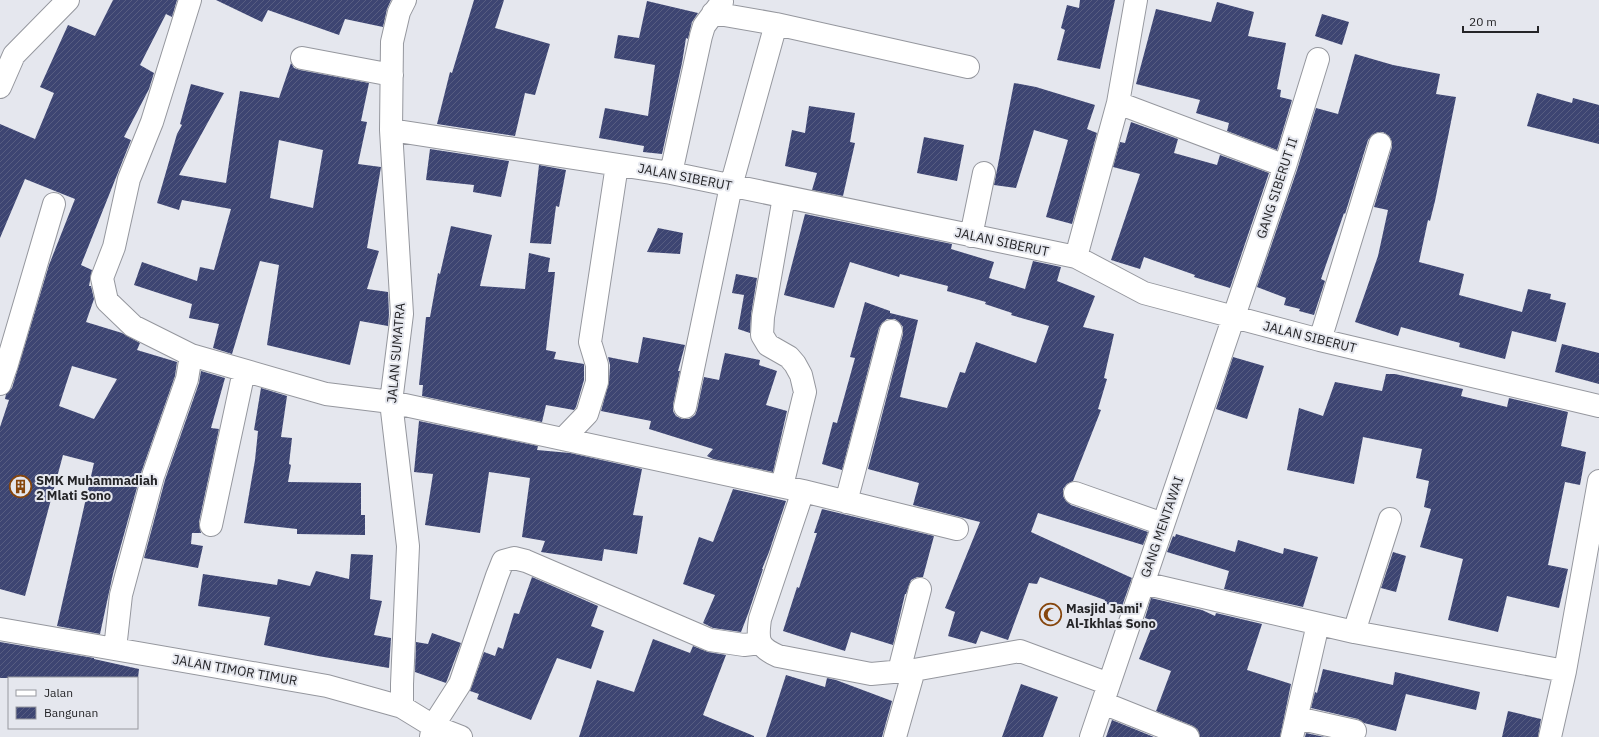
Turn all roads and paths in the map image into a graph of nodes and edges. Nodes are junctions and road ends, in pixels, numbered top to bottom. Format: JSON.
{"nodes":[{"id":1,"x":68,"y":0,"type":"edge"},
{"id":2,"x":190,"y":0,"type":"edge"},
{"id":3,"x":405,"y":0,"type":"edge"},
{"id":4,"x":1136,"y":0,"type":"edge"},
{"id":5,"x":719,"y":6,"type":"edge"},
{"id":6,"x":776,"y":24,"type":"junction"},
{"id":7,"x":302,"y":58,"type":"dead end"},
{"id":8,"x":1318,"y":59,"type":"dead end"},
{"id":9,"x":968,"y":67,"type":"dead end"},
{"id":10,"x":392,"y":74,"type":"junction"},
{"id":11,"x":0,"y":88,"type":"edge"},
{"id":12,"x":1118,"y":103,"type":"junction"},
{"id":13,"x":391,"y":130,"type":"junction"},
{"id":14,"x":1380,"y":144,"type":"dead end"},
{"id":15,"x":617,"y":165,"type":"junction"},
{"id":16,"x":1285,"y":166,"type":"junction"},
{"id":17,"x":671,"y":173,"type":"junction"},
{"id":18,"x":984,"y":173,"type":"dead end"},
{"id":19,"x":731,"y":186,"type":"junction"},
{"id":20,"x":784,"y":197,"type":"junction"},
{"id":21,"x":54,"y":204,"type":"dead end"},
{"id":22,"x":971,"y":236,"type":"junction"},
{"id":23,"x":1076,"y":257,"type":"junction"},
{"id":24,"x":1233,"y":317,"type":"junction"},
{"id":25,"x":891,"y":331,"type":"dead end"},
{"id":26,"x":1320,"y":340,"type":"junction"},
{"id":27,"x":191,"y":355,"type":"junction"},
{"id":28,"x":244,"y":371,"type":"junction"},
{"id":29,"x":0,"y":384,"type":"edge"},
{"id":30,"x":391,"y":402,"type":"junction"},
{"id":31,"x":685,"y":406,"type":"dead end"},
{"id":32,"x":1599,"y":406,"type":"edge"},
{"id":33,"x":563,"y":439,"type":"junction"},
{"id":34,"x":1599,"y":481,"type":"edge"},
{"id":35,"x":792,"y":489,"type":"junction"},
{"id":36,"x":1075,"y":493,"type":"dead end"},
{"id":37,"x":846,"y":502,"type":"junction"},
{"id":38,"x":1390,"y":519,"type":"dead end"},
{"id":39,"x":1163,"y":524,"type":"junction"},
{"id":40,"x":211,"y":525,"type":"dead end"},
{"id":41,"x":957,"y":529,"type":"dead end"},
{"id":42,"x":1143,"y":583,"type":"junction"},
{"id":43,"x":920,"y":589,"type":"dead end"},
{"id":44,"x":1318,"y":624,"type":"junction"},
{"id":45,"x":0,"y":629,"type":"edge"},
{"id":46,"x":1354,"y":632,"type":"junction"},
{"id":47,"x":760,"y":643,"type":"junction"},
{"id":48,"x":115,"y":649,"type":"junction"},
{"id":49,"x":907,"y":670,"type":"junction"},
{"id":50,"x":1565,"y":671,"type":"junction"},
{"id":51,"x":1106,"y":694,"type":"junction"},
{"id":52,"x":402,"y":707,"type":"junction"},
{"id":53,"x":1294,"y":728,"type":"edge"},
{"id":54,"x":1355,"y":731,"type":"dead end"},
{"id":55,"x":432,"y":732,"type":"edge"},
{"id":56,"x":461,"y":737,"type":"edge"},
{"id":57,"x":895,"y":737,"type":"edge"},
{"id":58,"x":1091,"y":737,"type":"edge"},
{"id":59,"x":1188,"y":737,"type":"edge"},
{"id":60,"x":1550,"y":737,"type":"edge"}],
"edges":[{"from":1,"to":11,"type":"street"},
{"from":2,"to":27,"type":"street"},
{"from":3,"to":10,"type":"street","name":"JALAN SUMATRA"},
{"from":4,"to":12,"type":"street"},
{"from":5,"to":6,"type":"street"},
{"from":5,"to":17,"type":"street"},
{"from":6,"to":9,"type":"street"},
{"from":6,"to":19,"type":"street"},
{"from":7,"to":10,"type":"street"},
{"from":8,"to":16,"type":"street","name":"GANG SIBERUT II"},
{"from":10,"to":13,"type":"street","name":"JALAN SUMATRA"},
{"from":12,"to":16,"type":"street"},
{"from":12,"to":23,"type":"street"},
{"from":13,"to":15,"type":"street","name":"JALAN SIBERUT"},
{"from":13,"to":30,"type":"street","name":"JALAN SUMATRA"},
{"from":14,"to":26,"type":"street"},
{"from":15,"to":17,"type":"street","name":"JALAN SIBERUT"},
{"from":15,"to":33,"type":"street"},
{"from":16,"to":24,"type":"street","name":"GANG SIBERUT II"},
{"from":17,"to":19,"type":"street","name":"JALAN SIBERUT"},
{"from":18,"to":22,"type":"street"},
{"from":19,"to":20,"type":"street","name":"JALAN SIBERUT"},
{"from":19,"to":31,"type":"street"},
{"from":20,"to":22,"type":"street","name":"JALAN SIBERUT"},
{"from":20,"to":35,"type":"street"},
{"from":21,"to":29,"type":"street"},
{"from":22,"to":23,"type":"street","name":"JALAN SIBERUT"},
{"from":23,"to":24,"type":"street","name":"JALAN SIBERUT"},
{"from":24,"to":26,"type":"street","name":"JALAN SIBERUT"},
{"from":24,"to":39,"type":"street","name":"GANG MENTAWAI"},
{"from":25,"to":37,"type":"street"},
{"from":26,"to":32,"type":"street","name":"JALAN SIBERUT"},
{"from":27,"to":28,"type":"street"},
{"from":27,"to":48,"type":"street"},
{"from":28,"to":30,"type":"street"},
{"from":28,"to":40,"type":"street"},
{"from":30,"to":33,"type":"street"},
{"from":30,"to":52,"type":"street","name":"JALAN SUMATRA"},
{"from":33,"to":35,"type":"street"},
{"from":34,"to":50,"type":"street"},
{"from":35,"to":37,"type":"street"},
{"from":35,"to":47,"type":"street"},
{"from":36,"to":39,"type":"street"},
{"from":37,"to":41,"type":"street"},
{"from":38,"to":46,"type":"street"},
{"from":39,"to":42,"type":"street","name":"GANG MENTAWAI"},
{"from":42,"to":44,"type":"street"},
{"from":42,"to":51,"type":"street","name":"GANG MENTAWAI"},
{"from":43,"to":49,"type":"street"},
{"from":44,"to":46,"type":"street"},
{"from":44,"to":53,"type":"street"},
{"from":45,"to":48,"type":"street","name":"JALAN TIMOR TIMUR"},
{"from":46,"to":50,"type":"street"},
{"from":47,"to":49,"type":"street"},
{"from":47,"to":55,"type":"street"},
{"from":48,"to":52,"type":"street","name":"JALAN TIMOR TIMUR"},
{"from":49,"to":51,"type":"street"},
{"from":49,"to":57,"type":"street"},
{"from":50,"to":60,"type":"street"},
{"from":51,"to":58,"type":"street","name":"GANG MENTAWAI"},
{"from":51,"to":59,"type":"street"},
{"from":52,"to":55,"type":"street","name":"JALAN TIMOR TIMUR"},
{"from":53,"to":54,"type":"street"},
{"from":55,"to":56,"type":"street","name":"JALAN TIMOR TIMUR"}]}
